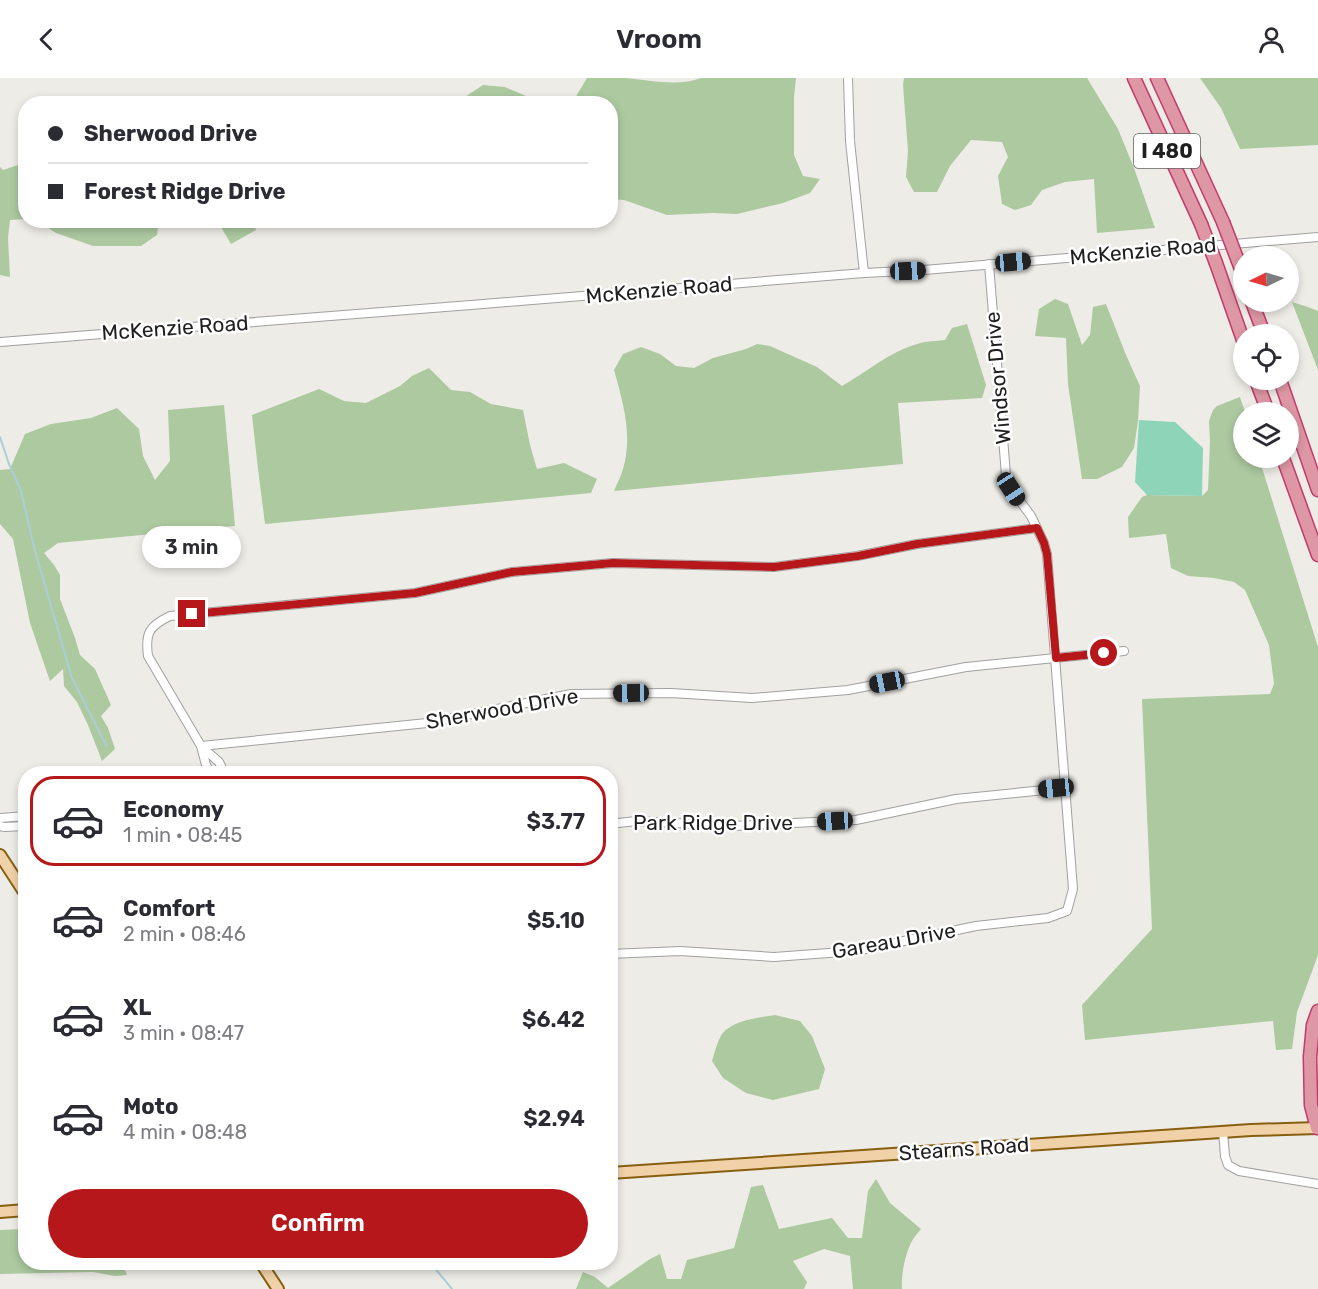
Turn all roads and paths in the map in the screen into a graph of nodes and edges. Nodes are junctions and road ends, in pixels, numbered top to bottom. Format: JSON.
{"nodes":[{"id":1,"x":848,"y":78,"type":"edge"},
{"id":2,"x":1134,"y":78,"type":"edge"},
{"id":3,"x":1157,"y":78,"type":"edge"},
{"id":4,"x":1318,"y":237,"type":"edge"},
{"id":5,"x":1233,"y":248,"type":"edge"},
{"id":6,"x":989,"y":264,"type":"junction"},
{"id":7,"x":864,"y":273,"type":"junction"},
{"id":8,"x":1237,"y":324,"type":"edge"},
{"id":9,"x":0,"y":342,"type":"edge"},
{"id":10,"x":1283,"y":390,"type":"edge"},
{"id":11,"x":1287,"y":468,"type":"edge"},
{"id":12,"x":1318,"y":490,"type":"edge"},
{"id":13,"x":1037,"y":528,"type":"junction"},
{"id":14,"x":1318,"y":555,"type":"edge"},
{"id":15,"x":1124,"y":651,"type":"dead end"},
{"id":16,"x":1056,"y":658,"type":"junction"},
{"id":17,"x":201,"y":746,"type":"junction"},
{"id":18,"x":207,"y":766,"type":"edge"},
{"id":19,"x":221,"y":766,"type":"edge"},
{"id":20,"x":1064,"y":788,"type":"junction"},
{"id":21,"x":18,"y":817,"type":"edge"},
{"id":22,"x":0,"y":818,"type":"edge"},
{"id":23,"x":618,"y":823,"type":"edge"},
{"id":24,"x":0,"y":826,"type":"edge"},
{"id":25,"x":18,"y":827,"type":"edge"},
{"id":26,"x":0,"y":855,"type":"edge"},
{"id":27,"x":18,"y":883,"type":"edge"},
{"id":28,"x":1068,"y":911,"type":"joint"},
{"id":29,"x":618,"y":954,"type":"edge"},
{"id":30,"x":1318,"y":1011,"type":"edge"},
{"id":31,"x":1318,"y":1127,"type":"edge"},
{"id":32,"x":1223,"y":1132,"type":"junction"},
{"id":33,"x":618,"y":1172,"type":"edge"},
{"id":34,"x":1318,"y":1184,"type":"edge"},
{"id":35,"x":18,"y":1211,"type":"edge"},
{"id":36,"x":0,"y":1212,"type":"edge"},
{"id":37,"x":266,"y":1270,"type":"edge"},
{"id":38,"x":278,"y":1289,"type":"edge"}],
"edges":[{"from":1,"to":7,"type":"street"},
{"from":2,"to":8,"type":"highway","number":"I 480","bridge":true},
{"from":3,"to":5,"type":"highway","number":"I 480","bridge":true},
{"from":4,"to":6,"type":"street","name":"McKenzie Road"},
{"from":6,"to":7,"type":"street","name":"McKenzie Road"},
{"from":6,"to":13,"type":"street","name":"Windsor Drive"},
{"from":7,"to":9,"type":"street","name":"McKenzie Road"},
{"from":10,"to":12,"type":"highway"},
{"from":11,"to":14,"type":"highway"},
{"from":13,"to":16,"type":"street","name":"Windsor Drive"},
{"from":13,"to":17,"type":"street"},
{"from":15,"to":16,"type":"street","name":"Sherwood Drive"},
{"from":16,"to":17,"type":"street","name":"Sherwood Drive"},
{"from":16,"to":20,"type":"street","name":"Windsor Drive"},
{"from":17,"to":18,"type":"street"},
{"from":17,"to":19,"type":"street"},
{"from":20,"to":23,"type":"street","name":"Park Ridge Drive"},
{"from":20,"to":28,"type":"street","name":"Windsor Drive"},
{"from":21,"to":22,"type":"street"},
{"from":24,"to":25,"type":"street"},
{"from":26,"to":27,"type":"main road"},
{"from":28,"to":29,"type":"street","name":"Gareau Drive"},
{"from":30,"to":31,"type":"highway"},
{"from":31,"to":32,"type":"main road","name":"Stearns Road"},
{"from":32,"to":33,"type":"main road","name":"Stearns Road"},
{"from":32,"to":34,"type":"street"},
{"from":35,"to":36,"type":"main road"},
{"from":37,"to":38,"type":"main road"}]}
